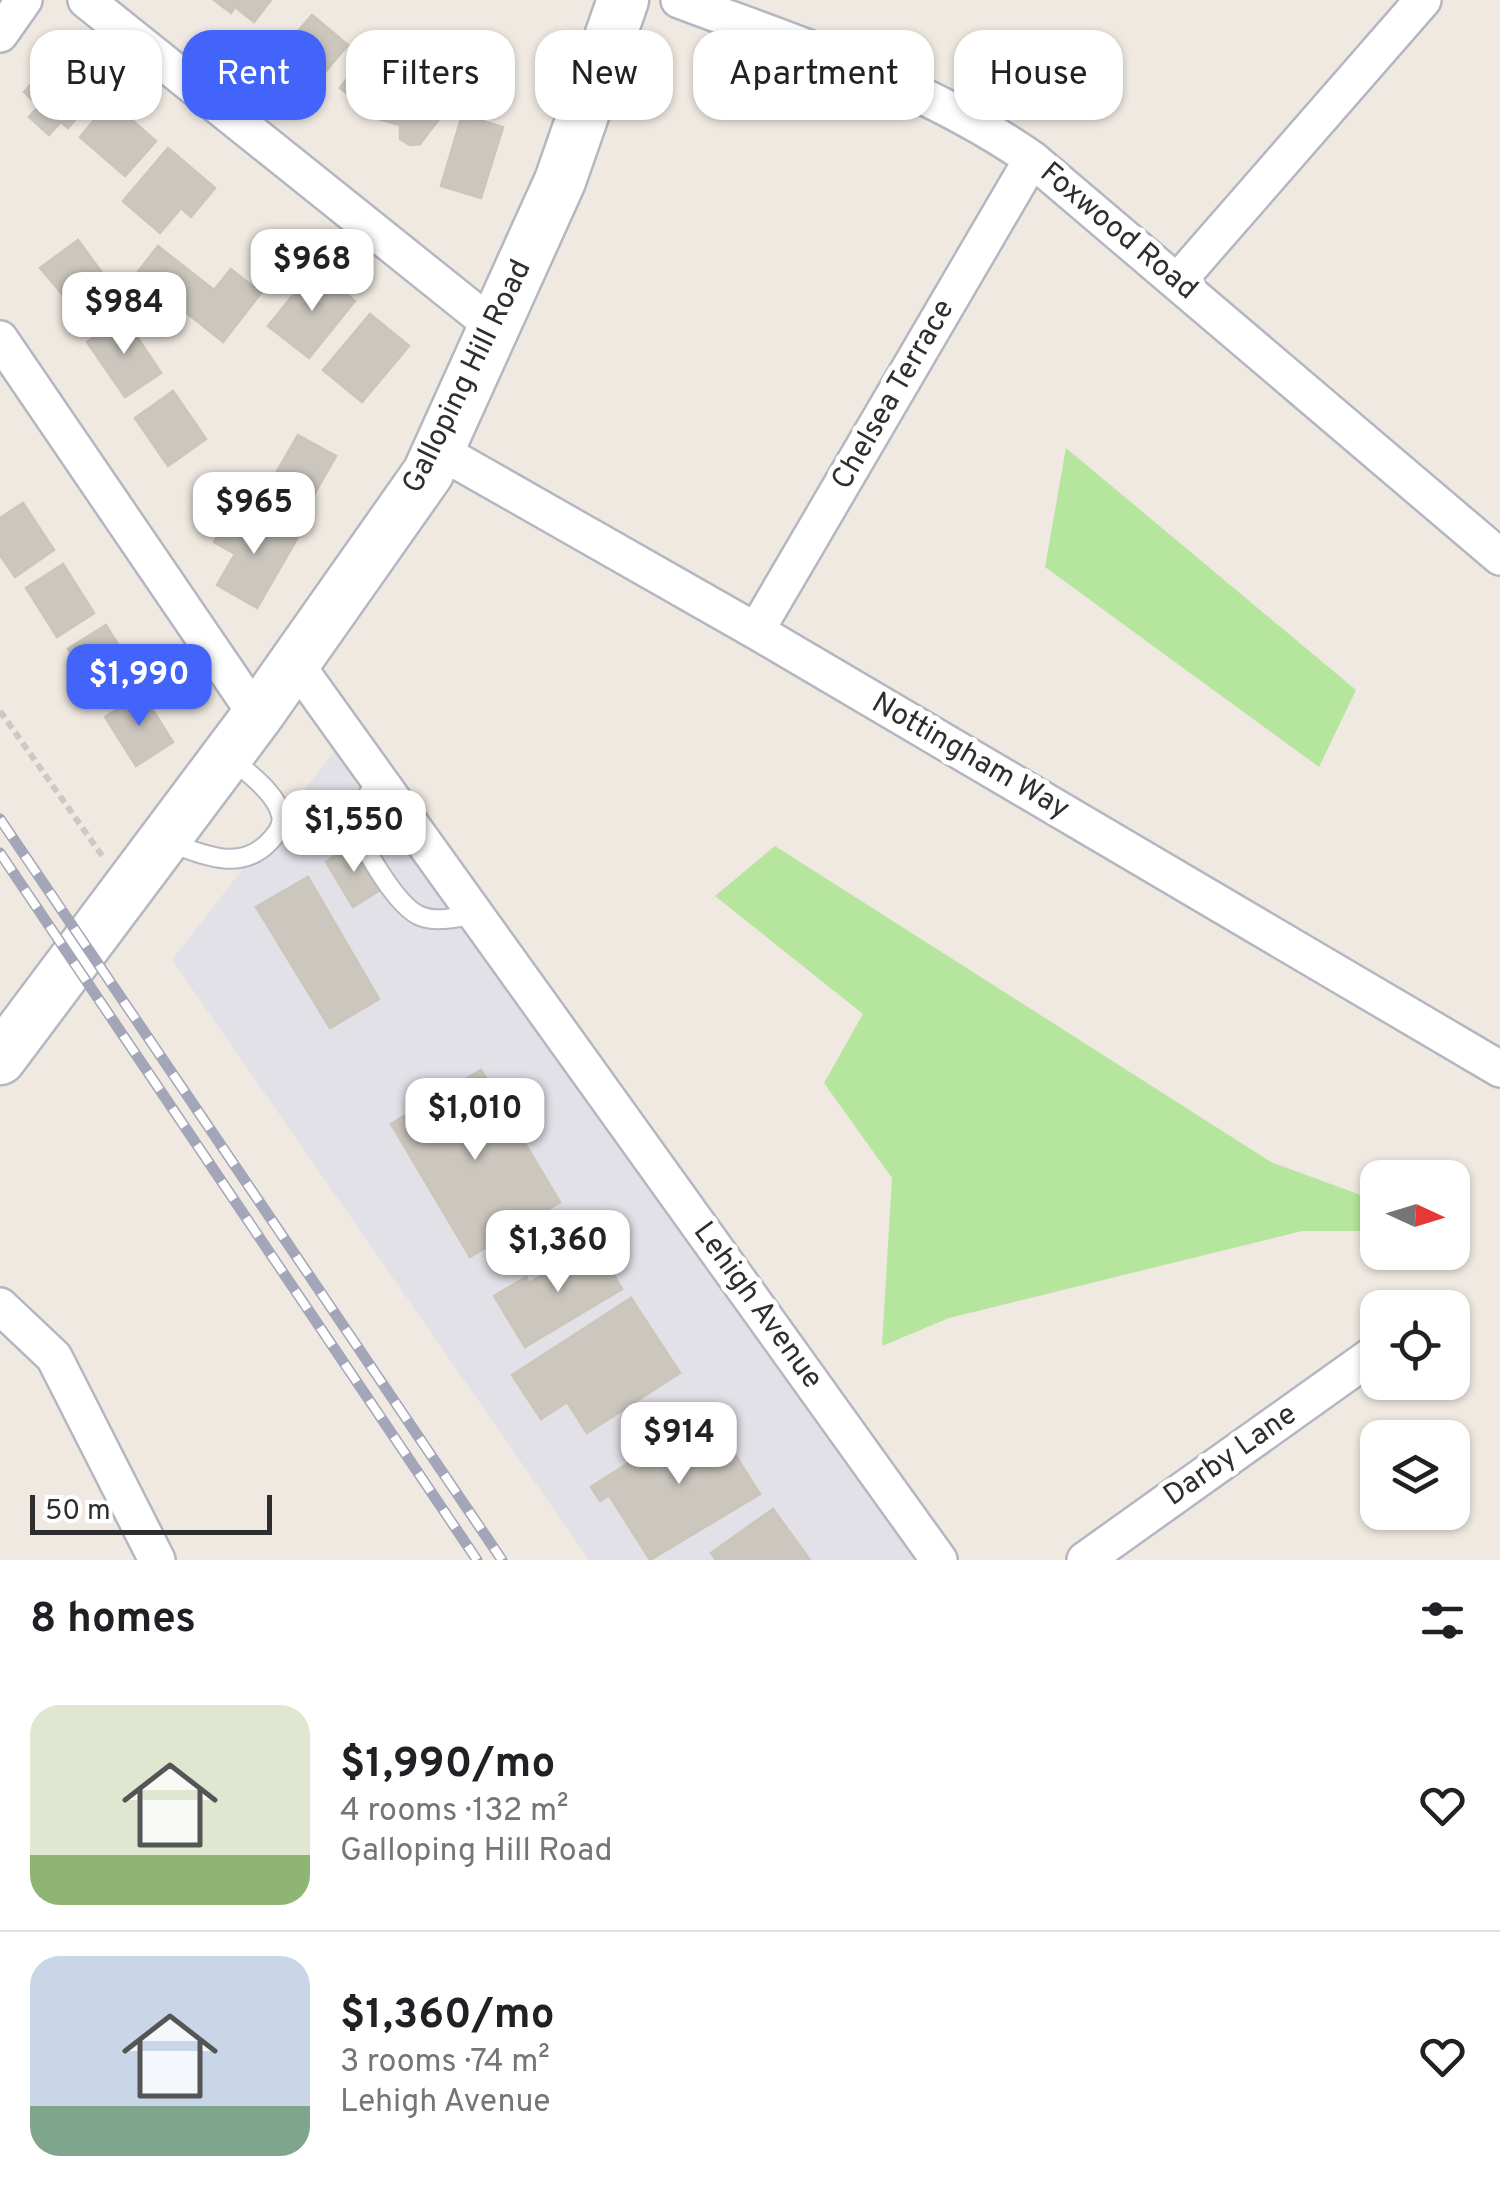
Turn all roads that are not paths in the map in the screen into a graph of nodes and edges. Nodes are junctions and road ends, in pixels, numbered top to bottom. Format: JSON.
{"nodes":[{"id":1,"x":24,"y":0,"type":"edge"},
{"id":2,"x":86,"y":0,"type":"edge"},
{"id":3,"x":624,"y":0,"type":"edge"},
{"id":4,"x":679,"y":0,"type":"edge"},
{"id":5,"x":1423,"y":0,"type":"edge"},
{"id":6,"x":0,"y":34,"type":"edge"},
{"id":7,"x":1032,"y":159,"type":"junction"},
{"id":8,"x":1177,"y":282,"type":"junction"},
{"id":9,"x":494,"y":327,"type":"junction"},
{"id":10,"x":0,"y":339,"type":"edge"},
{"id":11,"x":438,"y":450,"type":"junction"},
{"id":12,"x":1500,"y":557,"type":"edge"},
{"id":13,"x":756,"y":631,"type":"junction"},
{"id":14,"x":295,"y":662,"type":"junction"},
{"id":15,"x":243,"y":736,"type":"junction"},
{"id":16,"x":378,"y":779,"type":"junction"},
{"id":17,"x":163,"y":840,"type":"junction"},
{"id":18,"x":476,"y":914,"type":"junction"},
{"id":19,"x":0,"y":1059,"type":"edge"},
{"id":20,"x":1500,"y":1069,"type":"edge"},
{"id":21,"x":0,"y":1306,"type":"edge"},
{"id":22,"x":1360,"y":1364,"type":"edge"},
{"id":23,"x":157,"y":1560,"type":"edge"},
{"id":24,"x":940,"y":1560,"type":"edge"},
{"id":25,"x":1084,"y":1560,"type":"edge"}],
"edges":[{"from":1,"to":6,"type":"street"},
{"from":2,"to":9,"type":"street"},
{"from":3,"to":9,"type":"main road","name":"Galloping Hill Road"},
{"from":4,"to":7,"type":"street","name":"Foxwood Road"},
{"from":5,"to":8,"type":"street"},
{"from":7,"to":8,"type":"street","name":"Foxwood Road"},
{"from":7,"to":13,"type":"street","name":"Chelsea Terrace"},
{"from":8,"to":12,"type":"street","name":"Foxwood Road"},
{"from":9,"to":11,"type":"main road","name":"Galloping Hill Road"},
{"from":10,"to":15,"type":"street"},
{"from":11,"to":13,"type":"street","name":"Nottingham Way"},
{"from":11,"to":14,"type":"main road","name":"Galloping Hill Road"},
{"from":13,"to":20,"type":"street","name":"Nottingham Way"},
{"from":14,"to":15,"type":"main road","name":"Galloping Hill Road"},
{"from":14,"to":16,"type":"street","name":"Lehigh Avenue"},
{"from":15,"to":17,"type":"main road","name":"Galloping Hill Road"},
{"from":15,"to":17,"type":"lane"},
{"from":16,"to":18,"type":"street","name":"Lehigh Avenue"},
{"from":16,"to":18,"type":"lane"},
{"from":17,"to":19,"type":"main road","name":"Galloping Hill Road"},
{"from":18,"to":24,"type":"street","name":"Lehigh Avenue"},
{"from":21,"to":23,"type":"street"},
{"from":22,"to":25,"type":"street","name":"Darby Lane"}]}
